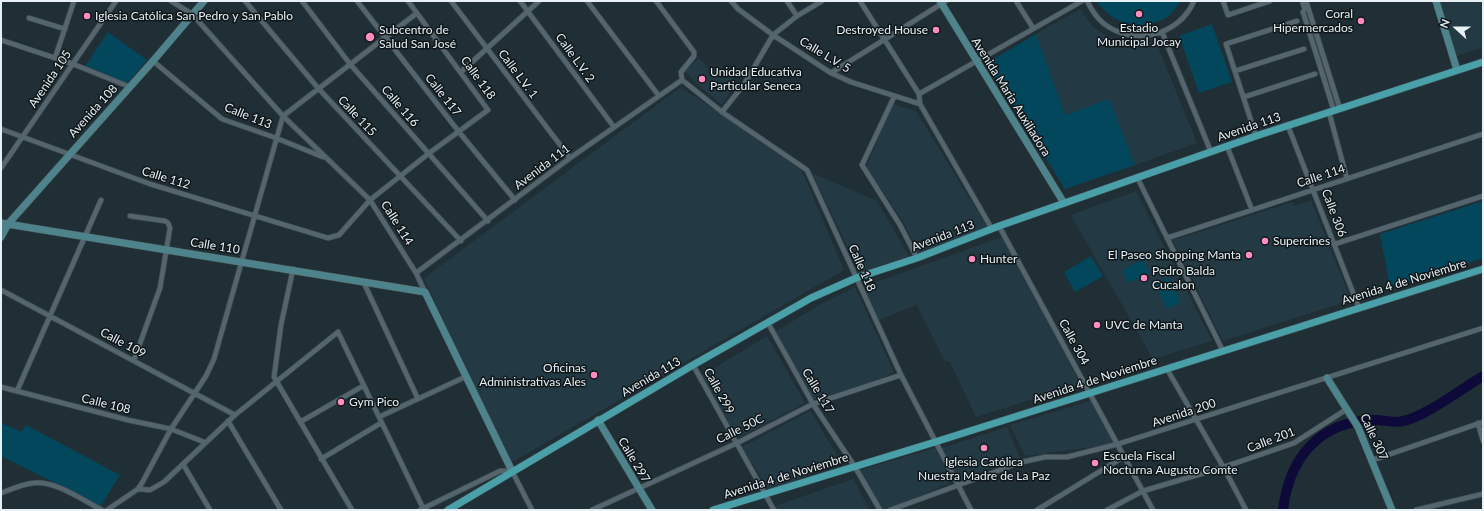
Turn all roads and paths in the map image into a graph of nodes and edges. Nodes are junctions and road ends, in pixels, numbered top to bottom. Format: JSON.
{"nodes":[{"id":1,"x":74,"y":1,"type":"edge"},
{"id":2,"x":116,"y":1,"type":"edge"},
{"id":3,"x":171,"y":1,"type":"edge"},
{"id":4,"x":204,"y":1,"type":"edge"},
{"id":5,"x":245,"y":1,"type":"edge"},
{"id":6,"x":302,"y":1,"type":"edge"},
{"id":7,"x":357,"y":1,"type":"edge"},
{"id":8,"x":408,"y":1,"type":"edge"},
{"id":9,"x":451,"y":1,"type":"edge"},
{"id":10,"x":520,"y":1,"type":"edge"},
{"id":11,"x":539,"y":1,"type":"edge"},
{"id":12,"x":587,"y":1,"type":"edge"},
{"id":13,"x":656,"y":1,"type":"edge"},
{"id":14,"x":731,"y":1,"type":"edge"},
{"id":15,"x":786,"y":1,"type":"edge"},
{"id":16,"x":822,"y":1,"type":"edge"},
{"id":17,"x":860,"y":1,"type":"edge"},
{"id":18,"x":1016,"y":1,"type":"edge"},
{"id":19,"x":1082,"y":1,"type":"edge"},
{"id":20,"x":1087,"y":1,"type":"edge"},
{"id":21,"x":1194,"y":1,"type":"edge"},
{"id":22,"x":1223,"y":1,"type":"edge"},
{"id":23,"x":1270,"y":1,"type":"edge"},
{"id":24,"x":1302,"y":1,"type":"edge"},
{"id":25,"x":1306,"y":1,"type":"edge"},
{"id":26,"x":1436,"y":1,"type":"edge"},
{"id":27,"x":942,"y":2,"type":"edge"},
{"id":28,"x":528,"y":11,"type":"junction"},
{"id":29,"x":417,"y":13,"type":"junction"},
{"id":30,"x":192,"y":14,"type":"junction"},
{"id":31,"x":797,"y":16,"type":"junction"},
{"id":32,"x":29,"y":18,"type":"dead end"},
{"id":33,"x":1297,"y":21,"type":"dead end"},
{"id":34,"x":1033,"y":28,"type":"junction"},
{"id":35,"x":65,"y":30,"type":"junction"},
{"id":36,"x":1162,"y":32,"type":"junction"},
{"id":37,"x":773,"y":35,"type":"junction"},
{"id":38,"x":385,"y":37,"type":"junction"},
{"id":39,"x":1317,"y":38,"type":"junction"},
{"id":40,"x":1,"y":40,"type":"edge"},
{"id":41,"x":885,"y":40,"type":"junction"},
{"id":42,"x":1312,"y":40,"type":"junction"},
{"id":43,"x":1304,"y":49,"type":"dead end"},
{"id":44,"x":487,"y":50,"type":"junction"},
{"id":45,"x":55,"y":58,"type":"junction"},
{"id":46,"x":153,"y":61,"type":"junction"},
{"id":47,"x":976,"y":62,"type":"junction"},
{"id":48,"x":1483,"y":62,"type":"edge"},
{"id":49,"x":72,"y":64,"type":"junction"},
{"id":50,"x":350,"y":64,"type":"junction"},
{"id":51,"x":1327,"y":70,"type":"junction"},
{"id":52,"x":1457,"y":70,"type":"junction"},
{"id":53,"x":1235,"y":71,"type":"junction"},
{"id":54,"x":461,"y":72,"type":"junction"},
{"id":55,"x":1321,"y":72,"type":"junction"},
{"id":56,"x":832,"y":73,"type":"junction"},
{"id":57,"x":1315,"y":74,"type":"dead end"},
{"id":58,"x":682,"y":80,"type":"junction"},
{"id":59,"x":130,"y":87,"type":"junction"},
{"id":60,"x":318,"y":88,"type":"junction"},
{"id":61,"x":919,"y":94,"type":"junction"},
{"id":62,"x":659,"y":96,"type":"junction"},
{"id":63,"x":894,"y":97,"type":"junction"},
{"id":64,"x":1244,"y":97,"type":"junction"},
{"id":65,"x":920,"y":104,"type":"junction"},
{"id":66,"x":1334,"y":111,"type":"junction"},
{"id":67,"x":722,"y":112,"type":"junction"},
{"id":68,"x":283,"y":116,"type":"junction"},
{"id":69,"x":1288,"y":126,"type":"junction"},
{"id":70,"x":614,"y":127,"type":"junction"},
{"id":71,"x":1,"y":129,"type":"edge"},
{"id":72,"x":458,"y":132,"type":"junction"},
{"id":73,"x":1483,"y":134,"type":"edge"},
{"id":74,"x":1256,"y":136,"type":"junction"},
{"id":75,"x":23,"y":137,"type":"junction"},
{"id":76,"x":276,"y":138,"type":"junction"},
{"id":77,"x":1227,"y":146,"type":"junction"},
{"id":78,"x":1211,"y":152,"type":"junction"},
{"id":79,"x":428,"y":154,"type":"junction"},
{"id":80,"x":69,"y":155,"type":"junction"},
{"id":81,"x":570,"y":158,"type":"junction"},
{"id":82,"x":326,"y":159,"type":"junction"},
{"id":83,"x":1,"y":168,"type":"edge"},
{"id":84,"x":399,"y":176,"type":"junction"},
{"id":85,"x":1137,"y":177,"type":"junction"},
{"id":86,"x":1347,"y":179,"type":"junction"},
{"id":87,"x":1314,"y":190,"type":"junction"},
{"id":88,"x":1483,"y":196,"type":"edge"},
{"id":89,"x":102,"y":200,"type":"dead end"},
{"id":90,"x":370,"y":200,"type":"junction"},
{"id":91,"x":515,"y":200,"type":"junction"},
{"id":92,"x":1064,"y":203,"type":"junction"},
{"id":93,"x":1252,"y":210,"type":"junction"},
{"id":94,"x":254,"y":214,"type":"junction"},
{"id":95,"x":130,"y":216,"type":"dead end"},
{"id":96,"x":488,"y":221,"type":"junction"},
{"id":97,"x":4,"y":223,"type":"edge"},
{"id":98,"x":996,"y":227,"type":"junction"},
{"id":99,"x":1,"y":237,"type":"edge"},
{"id":100,"x":86,"y":237,"type":"junction"},
{"id":101,"x":1167,"y":238,"type":"junction"},
{"id":102,"x":461,"y":241,"type":"junction"},
{"id":103,"x":1335,"y":244,"type":"junction"},
{"id":104,"x":167,"y":250,"type":"junction"},
{"id":105,"x":917,"y":258,"type":"junction"},
{"id":106,"x":240,"y":261,"type":"junction"},
{"id":107,"x":293,"y":269,"type":"junction"},
{"id":108,"x":1483,"y":269,"type":"edge"},
{"id":109,"x":416,"y":273,"type":"junction"},
{"id":110,"x":856,"y":278,"type":"junction"},
{"id":111,"x":363,"y":281,"type":"junction"},
{"id":112,"x":1,"y":290,"type":"edge"},
{"id":113,"x":425,"y":292,"type":"junction"},
{"id":114,"x":1359,"y":308,"type":"junction"},
{"id":115,"x":51,"y":316,"type":"junction"},
{"id":116,"x":768,"y":323,"type":"junction"},
{"id":117,"x":1483,"y":328,"type":"edge"},
{"id":118,"x":1223,"y":351,"type":"junction"},
{"id":119,"x":134,"y":360,"type":"junction"},
{"id":120,"x":693,"y":365,"type":"junction"},
{"id":121,"x":1167,"y":369,"type":"junction"},
{"id":122,"x":901,"y":375,"type":"junction"},
{"id":123,"x":465,"y":377,"type":"junction"},
{"id":124,"x":1328,"y":378,"type":"junction"},
{"id":125,"x":276,"y":382,"type":"junction"},
{"id":126,"x":363,"y":386,"type":"junction"},
{"id":127,"x":1,"y":387,"type":"edge"},
{"id":128,"x":17,"y":391,"type":"junction"},
{"id":129,"x":196,"y":393,"type":"junction"},
{"id":130,"x":1090,"y":393,"type":"junction"},
{"id":131,"x":418,"y":399,"type":"junction"},
{"id":132,"x":813,"y":404,"type":"junction"},
{"id":133,"x":1347,"y":409,"type":"junction"},
{"id":134,"x":235,"y":415,"type":"junction"},
{"id":135,"x":379,"y":417,"type":"junction"},
{"id":136,"x":598,"y":420,"type":"junction"},
{"id":137,"x":1195,"y":420,"type":"junction"},
{"id":138,"x":228,"y":421,"type":"junction"},
{"id":139,"x":300,"y":422,"type":"junction"},
{"id":140,"x":382,"y":423,"type":"junction"},
{"id":141,"x":1480,"y":423,"type":"edge"},
{"id":142,"x":171,"y":429,"type":"junction"},
{"id":143,"x":1483,"y":441,"type":"edge"},
{"id":144,"x":204,"y":442,"type":"junction"},
{"id":145,"x":935,"y":442,"type":"junction"},
{"id":146,"x":737,"y":443,"type":"junction"},
{"id":147,"x":1118,"y":444,"type":"junction"},
{"id":148,"x":1125,"y":456,"type":"junction"},
{"id":149,"x":321,"y":459,"type":"junction"},
{"id":150,"x":1373,"y":460,"type":"junction"},
{"id":151,"x":183,"y":464,"type":"junction"},
{"id":152,"x":855,"y":467,"type":"junction"},
{"id":153,"x":1224,"y":468,"type":"junction"},
{"id":154,"x":512,"y":471,"type":"junction"},
{"id":155,"x":957,"y":484,"type":"junction"},
{"id":156,"x":638,"y":487,"type":"junction"},
{"id":157,"x":138,"y":489,"type":"junction"},
{"id":158,"x":1143,"y":491,"type":"junction"},
{"id":159,"x":1,"y":493,"type":"edge"},
{"id":160,"x":766,"y":494,"type":"junction"},
{"id":161,"x":1483,"y":494,"type":"edge"},
{"id":162,"x":110,"y":509,"type":"edge"},
{"id":163,"x":422,"y":509,"type":"edge"},
{"id":164,"x":102,"y":510,"type":"edge"},
{"id":165,"x":210,"y":510,"type":"edge"},
{"id":166,"x":281,"y":510,"type":"edge"},
{"id":167,"x":352,"y":510,"type":"edge"},
{"id":168,"x":448,"y":510,"type":"edge"},
{"id":169,"x":532,"y":510,"type":"edge"},
{"id":170,"x":592,"y":510,"type":"edge"},
{"id":171,"x":652,"y":510,"type":"edge"},
{"id":172,"x":713,"y":510,"type":"edge"},
{"id":173,"x":774,"y":510,"type":"edge"},
{"id":174,"x":880,"y":510,"type":"edge"},
{"id":175,"x":890,"y":510,"type":"edge"},
{"id":176,"x":971,"y":510,"type":"edge"},
{"id":177,"x":1037,"y":510,"type":"edge"},
{"id":178,"x":1107,"y":510,"type":"edge"},
{"id":179,"x":1153,"y":510,"type":"edge"},
{"id":180,"x":1246,"y":510,"type":"edge"},
{"id":181,"x":1392,"y":510,"type":"edge"},
{"id":182,"x":1416,"y":510,"type":"edge"}],
"edges":[{"from":1,"to":35,"type":"street"},
{"from":2,"to":49,"type":"street","name":"Avenida 105"},
{"from":3,"to":30,"type":"street","name":"Calle 114"},
{"from":4,"to":30,"type":"street","name":"Avenida 108"},
{"from":5,"to":60,"type":"street","name":"Calle 115"},
{"from":6,"to":50,"type":"street","name":"Calle 116"},
{"from":7,"to":38,"type":"street","name":"Calle 117"},
{"from":8,"to":29,"type":"street","name":"Calle 118"},
{"from":9,"to":44,"type":"street","name":"Calle L.V. 1"},
{"from":10,"to":28,"type":"street","name":"Calle L.V. 2"},
{"from":11,"to":28,"type":"street"},
{"from":12,"to":62,"type":"street"},
{"from":13,"to":58,"type":"street"},
{"from":14,"to":37,"type":"street","name":"Calle L.V. 5"},
{"from":15,"to":31,"type":"street"},
{"from":16,"to":31,"type":"street"},
{"from":17,"to":41,"type":"street"},
{"from":18,"to":34,"type":"street"},
{"from":19,"to":34,"type":"street"},
{"from":20,"to":36,"type":"street"},
{"from":21,"to":36,"type":"street"},
{"from":22,"to":23,"type":"street"},
{"from":24,"to":42,"type":"street"},
{"from":25,"to":39,"type":"street"},
{"from":26,"to":52,"type":"street"},
{"from":27,"to":41,"type":"street"},
{"from":27,"to":47,"type":"street","name":"Avenida Maria Auxiliadora"},
{"from":28,"to":44,"type":"street"},
{"from":28,"to":70,"type":"street","name":"Calle L.V. 2"},
{"from":29,"to":38,"type":"street"},
{"from":29,"to":54,"type":"street","name":"Calle 118"},
{"from":30,"to":46,"type":"street","name":"Avenida 108"},
{"from":30,"to":68,"type":"street","name":"Calle 114"},
{"from":31,"to":37,"type":"street"},
{"from":32,"to":35,"type":"street"},
{"from":33,"to":53,"type":"street"},
{"from":34,"to":47,"type":"street"},
{"from":35,"to":45,"type":"street"},
{"from":36,"to":78,"type":"street"},
{"from":37,"to":56,"type":"street","name":"Calle L.V. 5"},
{"from":37,"to":67,"type":"street"},
{"from":38,"to":50,"type":"street"},
{"from":38,"to":72,"type":"street","name":"Calle 117"},
{"from":39,"to":42,"type":"street"},
{"from":39,"to":51,"type":"street"},
{"from":40,"to":45,"type":"street"},
{"from":41,"to":56,"type":"street"},
{"from":41,"to":61,"type":"street"},
{"from":42,"to":55,"type":"street"},
{"from":43,"to":53,"type":"street"},
{"from":44,"to":54,"type":"street"},
{"from":44,"to":81,"type":"street","name":"Calle L.V. 1"},
{"from":45,"to":49,"type":"street"},
{"from":46,"to":59,"type":"street","name":"Avenida 108"},
{"from":46,"to":76,"type":"street","name":"Calle 113"},
{"from":47,"to":61,"type":"street"},
{"from":47,"to":92,"type":"street","name":"Avenida Maria Auxiliadora"},
{"from":48,"to":52,"type":"main road","name":"Avenida 113"},
{"from":49,"to":59,"type":"street"},
{"from":49,"to":75,"type":"street","name":"Avenida 105"},
{"from":50,"to":60,"type":"street"},
{"from":50,"to":79,"type":"street","name":"Calle 116"},
{"from":51,"to":55,"type":"street"},
{"from":51,"to":66,"type":"street"},
{"from":52,"to":66,"type":"main road","name":"Avenida 113"},
{"from":53,"to":64,"type":"street"},
{"from":54,"to":72,"type":"street","name":"Calle 118"},
{"from":55,"to":66,"type":"street"},
{"from":56,"to":63,"type":"street","name":"Calle L.V. 5"},
{"from":57,"to":64,"type":"street"},
{"from":58,"to":62,"type":"street","name":"Avenida 111"},
{"from":58,"to":67,"type":"street","name":"Calle 118"},
{"from":59,"to":80,"type":"street","name":"Avenida 108"},
{"from":60,"to":68,"type":"street"},
{"from":60,"to":84,"type":"street","name":"Calle 115"},
{"from":61,"to":65,"type":"street"},
{"from":62,"to":70,"type":"street","name":"Avenida 111"},
{"from":63,"to":65,"type":"street","name":"Calle L.V. 5"},
{"from":63,"to":105,"type":"street"},
{"from":64,"to":74,"type":"street"},
{"from":65,"to":98,"type":"street","name":"Calle 304"},
{"from":66,"to":69,"type":"main road","name":"Avenida 113"},
{"from":66,"to":86,"type":"street"},
{"from":67,"to":110,"type":"street","name":"Calle 118"},
{"from":68,"to":76,"type":"street"},
{"from":68,"to":82,"type":"street","name":"Calle 114"},
{"from":69,"to":74,"type":"main road","name":"Avenida 113"},
{"from":69,"to":87,"type":"street","name":"Calle 306"},
{"from":70,"to":81,"type":"street","name":"Avenida 111"},
{"from":71,"to":75,"type":"street","name":"Calle 112"},
{"from":72,"to":79,"type":"street"},
{"from":72,"to":91,"type":"street","name":"Calle 117"},
{"from":73,"to":86,"type":"street","name":"Calle 114"},
{"from":74,"to":77,"type":"main road","name":"Avenida 113"},
{"from":75,"to":80,"type":"street","name":"Calle 112"},
{"from":75,"to":83,"type":"street","name":"Avenida 105"},
{"from":76,"to":82,"type":"street","name":"Calle 113"},
{"from":76,"to":94,"type":"street"},
{"from":77,"to":78,"type":"main road","name":"Avenida 113"},
{"from":77,"to":93,"type":"street"},
{"from":78,"to":85,"type":"main road","name":"Avenida 113"},
{"from":79,"to":84,"type":"street"},
{"from":79,"to":96,"type":"street","name":"Calle 116"},
{"from":80,"to":94,"type":"street","name":"Calle 112"},
{"from":80,"to":97,"type":"street","name":"Avenida 108"},
{"from":81,"to":91,"type":"street","name":"Avenida 111"},
{"from":82,"to":90,"type":"street","name":"Calle 114"},
{"from":84,"to":90,"type":"street"},
{"from":84,"to":102,"type":"street","name":"Calle 115"},
{"from":85,"to":92,"type":"main road","name":"Avenida 113"},
{"from":85,"to":101,"type":"street"},
{"from":86,"to":87,"type":"street","name":"Calle 114"},
{"from":87,"to":93,"type":"street","name":"Calle 114"},
{"from":87,"to":103,"type":"street","name":"Calle 306"},
{"from":88,"to":103,"type":"street"},
{"from":89,"to":100,"type":"street"},
{"from":90,"to":94,"type":"street","name":"Calle 112"},
{"from":90,"to":109,"type":"street","name":"Calle 114"},
{"from":91,"to":96,"type":"street","name":"Avenida 111"},
{"from":92,"to":98,"type":"main road","name":"Avenida 113"},
{"from":93,"to":101,"type":"street","name":"Calle 114"},
{"from":94,"to":106,"type":"street"},
{"from":95,"to":104,"type":"street"},
{"from":96,"to":102,"type":"street","name":"Avenida 111"},
{"from":97,"to":99,"type":"street","name":"Avenida 108"},
{"from":97,"to":100,"type":"street","name":"Calle 110"},
{"from":98,"to":105,"type":"main road","name":"Avenida 113"},
{"from":98,"to":130,"type":"street","name":"Calle 304"},
{"from":100,"to":104,"type":"street","name":"Calle 110"},
{"from":100,"to":115,"type":"street"},
{"from":101,"to":118,"type":"street"},
{"from":102,"to":109,"type":"street","name":"Avenida 111"},
{"from":103,"to":114,"type":"street","name":"Calle 306"},
{"from":104,"to":106,"type":"street","name":"Calle 110"},
{"from":104,"to":119,"type":"street"},
{"from":105,"to":110,"type":"main road","name":"Avenida 113"},
{"from":106,"to":107,"type":"street","name":"Calle 110"},
{"from":106,"to":129,"type":"street"},
{"from":107,"to":111,"type":"street","name":"Calle 110"},
{"from":107,"to":125,"type":"street"},
{"from":108,"to":114,"type":"main road","name":"Avenida 4 de Noviembre"},
{"from":109,"to":113,"type":"street","name":"Calle 114"},
{"from":110,"to":116,"type":"main road","name":"Avenida 113"},
{"from":110,"to":122,"type":"street","name":"Calle 118"},
{"from":111,"to":113,"type":"street","name":"Calle 110"},
{"from":111,"to":131,"type":"street"},
{"from":112,"to":115,"type":"street","name":"Calle 109"},
{"from":113,"to":123,"type":"street","name":"Calle 114"},
{"from":114,"to":118,"type":"main road","name":"Avenida 4 de Noviembre"},
{"from":115,"to":119,"type":"street","name":"Calle 109"},
{"from":115,"to":128,"type":"street"},
{"from":116,"to":120,"type":"main road","name":"Avenida 113"},
{"from":116,"to":132,"type":"street","name":"Calle 117"},
{"from":117,"to":124,"type":"street","name":"Avenida 200"},
{"from":118,"to":121,"type":"main road","name":"Avenida 4 de Noviembre"},
{"from":119,"to":129,"type":"street","name":"Calle 109"},
{"from":120,"to":136,"type":"main road","name":"Avenida 113"},
{"from":120,"to":146,"type":"street","name":"Calle 299"},
{"from":121,"to":130,"type":"main road","name":"Avenida 4 de Noviembre"},
{"from":121,"to":137,"type":"street"},
{"from":122,"to":132,"type":"street","name":"Calle 50C"},
{"from":122,"to":145,"type":"street","name":"Calle 118"},
{"from":123,"to":131,"type":"street"},
{"from":123,"to":154,"type":"street","name":"Calle 114"},
{"from":124,"to":133,"type":"street","name":"Calle 307"},
{"from":124,"to":137,"type":"street","name":"Avenida 200"},
{"from":125,"to":126,"type":"street"},
{"from":125,"to":134,"type":"street"},
{"from":125,"to":139,"type":"street"},
{"from":126,"to":135,"type":"street"},
{"from":126,"to":139,"type":"street"},
{"from":127,"to":128,"type":"street","name":"Calle 108"},
{"from":128,"to":142,"type":"street","name":"Calle 108"},
{"from":129,"to":134,"type":"street","name":"Calle 109"},
{"from":129,"to":142,"type":"street"},
{"from":130,"to":145,"type":"main road","name":"Avenida 4 de Noviembre"},
{"from":130,"to":147,"type":"street","name":"Calle 304"},
{"from":131,"to":135,"type":"street"},
{"from":132,"to":146,"type":"street","name":"Calle 50C"},
{"from":132,"to":152,"type":"street","name":"Calle 117"},
{"from":133,"to":150,"type":"street","name":"Calle 307"},
{"from":133,"to":153,"type":"street","name":"Calle 201"},
{"from":134,"to":138,"type":"street"},
{"from":135,"to":140,"type":"street"},
{"from":136,"to":154,"type":"main road","name":"Avenida 113"},
{"from":136,"to":156,"type":"street","name":"Calle 297"},
{"from":137,"to":147,"type":"street","name":"Avenida 200"},
{"from":137,"to":153,"type":"street"},
{"from":138,"to":144,"type":"street"},
{"from":138,"to":166,"type":"street"},
{"from":139,"to":149,"type":"street"},
{"from":140,"to":149,"type":"street"},
{"from":140,"to":163,"type":"street"},
{"from":141,"to":143,"type":"street"},
{"from":141,"to":150,"type":"street"},
{"from":142,"to":144,"type":"street","name":"Calle 108"},
{"from":142,"to":157,"type":"street"},
{"from":144,"to":151,"type":"street"},
{"from":145,"to":152,"type":"main road","name":"Avenida 4 de Noviembre"},
{"from":145,"to":155,"type":"street","name":"Calle 118"},
{"from":146,"to":156,"type":"street","name":"Calle 50C"},
{"from":146,"to":160,"type":"street","name":"Calle 299"},
{"from":147,"to":148,"type":"street","name":"Calle 304"},
{"from":147,"to":155,"type":"street","name":"Avenida 200"},
{"from":148,"to":158,"type":"street","name":"Calle 304"},
{"from":148,"to":177,"type":"street"},
{"from":149,"to":167,"type":"street"},
{"from":150,"to":181,"type":"street","name":"Calle 307"},
{"from":151,"to":157,"type":"street"},
{"from":151,"to":165,"type":"street"},
{"from":152,"to":160,"type":"main road","name":"Avenida 4 de Noviembre"},
{"from":152,"to":174,"type":"street","name":"Calle 117"},
{"from":153,"to":158,"type":"street","name":"Calle 201"},
{"from":153,"to":180,"type":"street"},
{"from":154,"to":163,"type":"street"},
{"from":154,"to":168,"type":"main road","name":"Avenida 113"},
{"from":154,"to":169,"type":"street","name":"Calle 114"},
{"from":155,"to":175,"type":"street","name":"Avenida 200"},
{"from":155,"to":176,"type":"street","name":"Calle 118"},
{"from":156,"to":170,"type":"street","name":"Calle 50C"},
{"from":156,"to":171,"type":"street","name":"Calle 297"},
{"from":157,"to":162,"type":"street"},
{"from":158,"to":178,"type":"street","name":"Calle 201"},
{"from":158,"to":179,"type":"street","name":"Calle 304"},
{"from":159,"to":164,"type":"street"},
{"from":160,"to":172,"type":"main road","name":"Avenida 4 de Noviembre"},
{"from":160,"to":173,"type":"street","name":"Calle 299"},
{"from":161,"to":182,"type":"street"}]}
